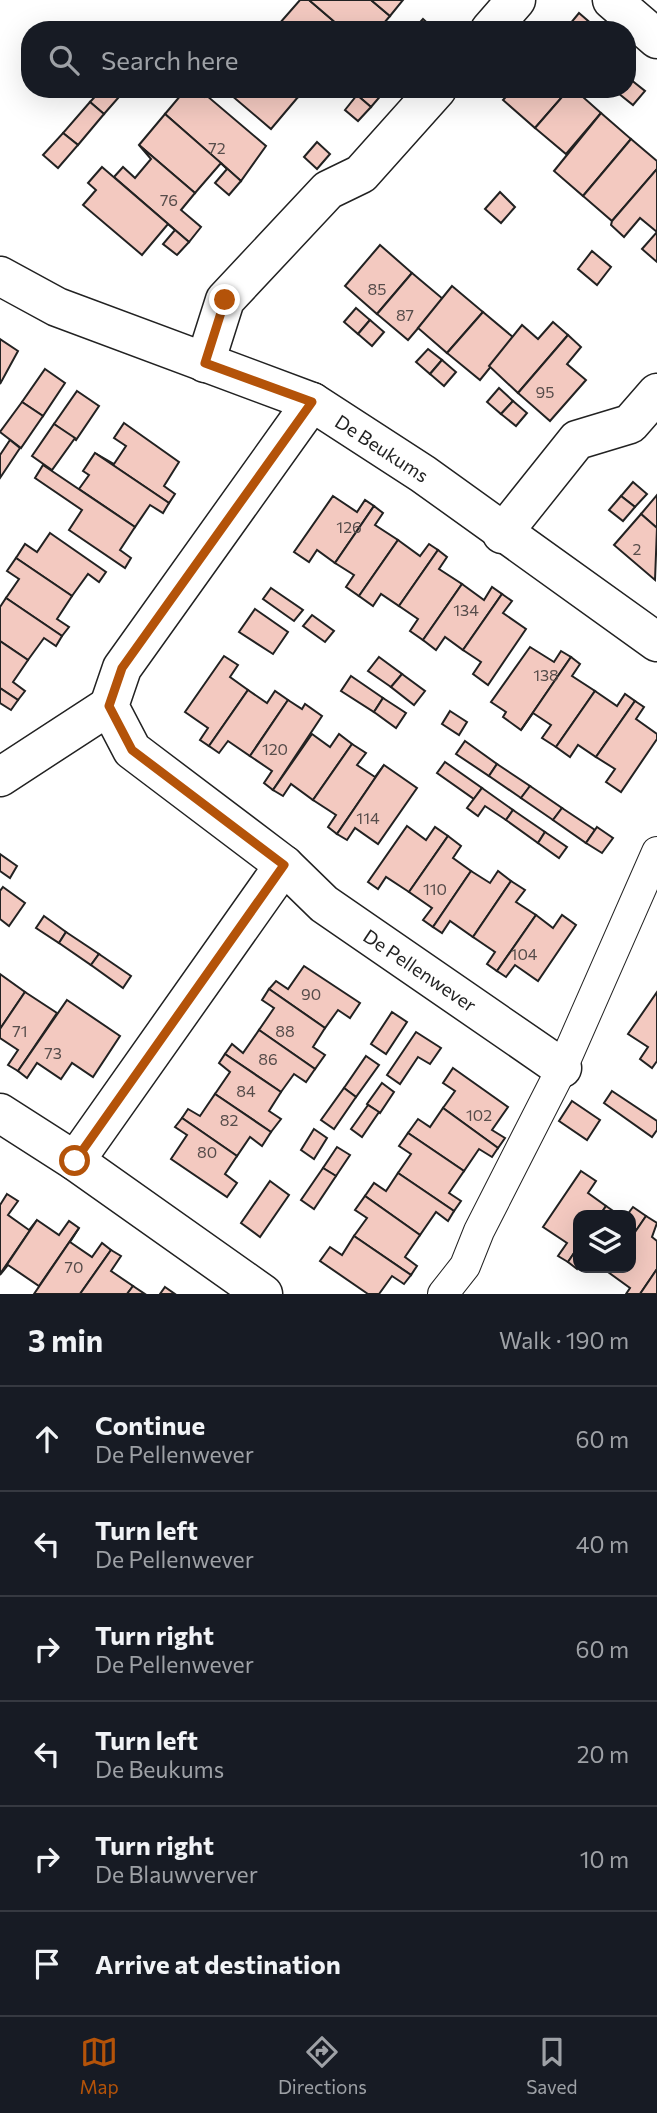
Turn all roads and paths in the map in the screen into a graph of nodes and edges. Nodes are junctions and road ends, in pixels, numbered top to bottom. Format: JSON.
{"nodes":[{"id":1,"x":516,"y":0,"type":"edge"},
{"id":2,"x":612,"y":0,"type":"edge"},
{"id":3,"x":498,"y":21,"type":"edge"},
{"id":4,"x":657,"y":39,"type":"edge"},
{"id":5,"x":429,"y":98,"type":"edge"},
{"id":6,"x":0,"y":276,"type":"edge"},
{"id":7,"x":205,"y":363,"type":"junction"},
{"id":8,"x":657,"y":393,"type":"edge"},
{"id":9,"x":312,"y":402,"type":"junction"},
{"id":10,"x":502,"y":534,"type":"junction"},
{"id":11,"x":657,"y":642,"type":"edge"},
{"id":12,"x":109,"y":706,"type":"junction"},
{"id":13,"x":0,"y":777,"type":"edge"},
{"id":14,"x":657,"y":852,"type":"edge"},
{"id":15,"x":284,"y":865,"type":"junction"},
{"id":16,"x":562,"y":1068,"type":"junction"},
{"id":17,"x":0,"y":1113,"type":"edge"},
{"id":18,"x":75,"y":1161,"type":"junction"},
{"id":19,"x":263,"y":1294,"type":"edge"},
{"id":20,"x":443,"y":1294,"type":"edge"}],
"edges":[{"from":1,"to":3,"type":"street"},
{"from":2,"to":4,"type":"street"},
{"from":5,"to":7,"type":"street"},
{"from":6,"to":7,"type":"street","name":"De Beukums"},
{"from":7,"to":9,"type":"street","name":"De Beukums"},
{"from":8,"to":10,"type":"street"},
{"from":9,"to":10,"type":"street","name":"De Beukums"},
{"from":9,"to":12,"type":"street"},
{"from":10,"to":11,"type":"street","name":"De Beukums"},
{"from":12,"to":13,"type":"street"},
{"from":12,"to":15,"type":"street","name":"De Pellenwever"},
{"from":14,"to":16,"type":"street"},
{"from":15,"to":16,"type":"street","name":"De Pellenwever"},
{"from":15,"to":18,"type":"street"},
{"from":16,"to":20,"type":"street"},
{"from":17,"to":18,"type":"street"},
{"from":18,"to":19,"type":"street"}]}
